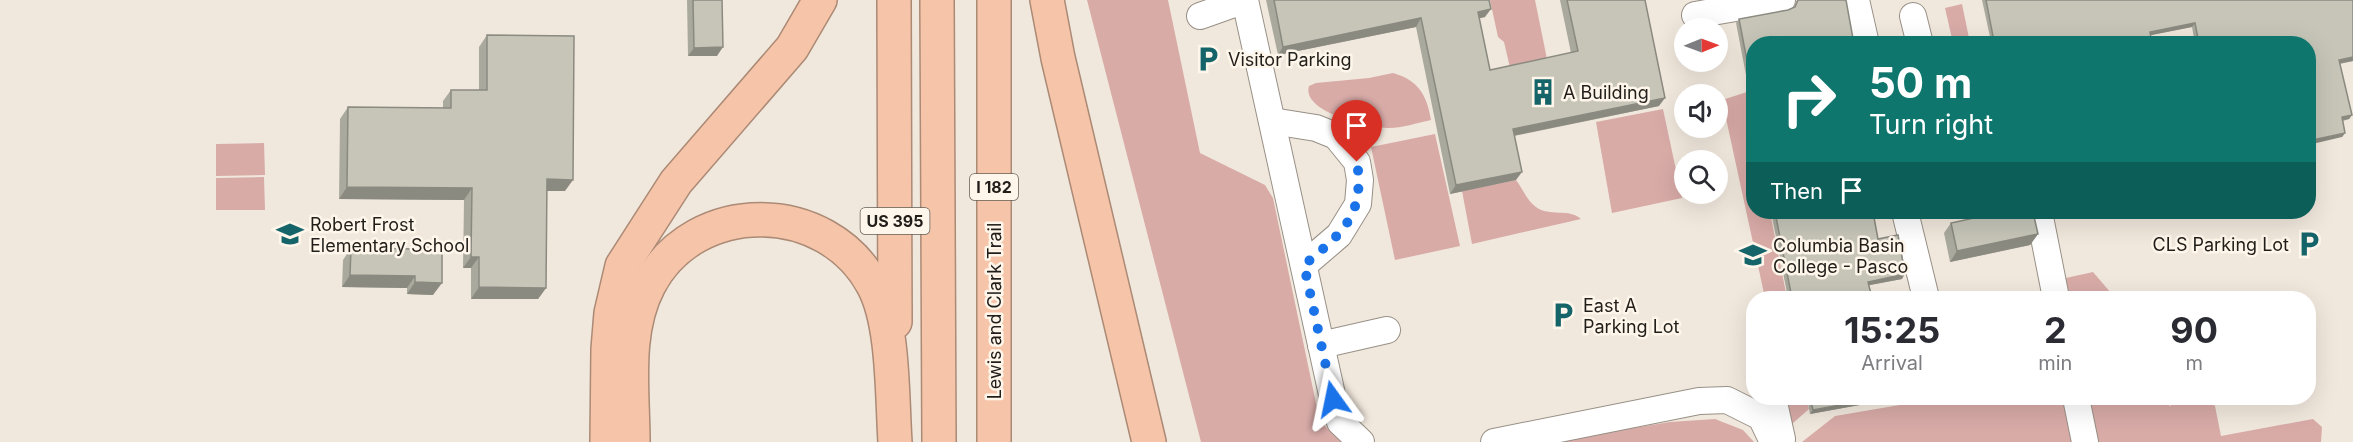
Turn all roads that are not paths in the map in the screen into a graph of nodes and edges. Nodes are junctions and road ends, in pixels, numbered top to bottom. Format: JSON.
{"nodes":[{"id":1,"x":820,"y":0,"type":"edge"},
{"id":2,"x":894,"y":0,"type":"edge"},
{"id":3,"x":938,"y":0,"type":"edge"},
{"id":4,"x":994,"y":0,"type":"edge"},
{"id":5,"x":1047,"y":0,"type":"edge"},
{"id":6,"x":1245,"y":0,"type":"edge"},
{"id":7,"x":1782,"y":0,"type":"edge"},
{"id":8,"x":1856,"y":0,"type":"edge"},
{"id":9,"x":1695,"y":15,"type":"dead end"},
{"id":10,"x":1200,"y":16,"type":"dead end"},
{"id":11,"x":1913,"y":16,"type":"dead end"},
{"id":12,"x":1864,"y":36,"type":"edge"},
{"id":13,"x":1918,"y":36,"type":"edge"},
{"id":14,"x":1272,"y":121,"type":"junction"},
{"id":15,"x":1907,"y":219,"type":"edge"},
{"id":16,"x":2040,"y":219,"type":"edge"},
{"id":17,"x":1304,"y":265,"type":"junction"},
{"id":18,"x":1924,"y":291,"type":"edge"},
{"id":19,"x":2055,"y":291,"type":"edge"},
{"id":20,"x":1387,"y":330,"type":"dead end"},
{"id":21,"x":1321,"y":345,"type":"junction"},
{"id":22,"x":1774,"y":405,"type":"edge"},
{"id":23,"x":2077,"y":405,"type":"edge"},
{"id":24,"x":603,"y":432,"type":"edge"},
{"id":25,"x":633,"y":442,"type":"edge"},
{"id":26,"x":895,"y":442,"type":"edge"},
{"id":27,"x":939,"y":442,"type":"edge"},
{"id":28,"x":994,"y":442,"type":"edge"},
{"id":29,"x":1149,"y":442,"type":"edge"},
{"id":30,"x":1361,"y":442,"type":"edge"},
{"id":31,"x":1494,"y":442,"type":"edge"},
{"id":32,"x":1773,"y":442,"type":"edge"},
{"id":33,"x":1782,"y":442,"type":"edge"},
{"id":34,"x":2085,"y":442,"type":"edge"}],
"edges":[{"from":1,"to":24,"type":"highway"},
{"from":2,"to":26,"type":"highway","number":"US 395"},
{"from":3,"to":27,"type":"highway"},
{"from":4,"to":28,"type":"highway","name":"Lewis and Clark Trail","number":"I 182"},
{"from":5,"to":29,"type":"highway"},
{"from":6,"to":10,"type":"lane"},
{"from":6,"to":14,"type":"lane"},
{"from":7,"to":9,"type":"lane"},
{"from":8,"to":12,"type":"lane"},
{"from":11,"to":13,"type":"lane"},
{"from":14,"to":17,"type":"lane"},
{"from":14,"to":17,"type":"lane"},
{"from":15,"to":18,"type":"lane"},
{"from":16,"to":19,"type":"lane"},
{"from":17,"to":21,"type":"lane"},
{"from":20,"to":21,"type":"lane"},
{"from":21,"to":30,"type":"lane"},
{"from":22,"to":33,"type":"lane"},
{"from":23,"to":34,"type":"lane"},
{"from":25,"to":26,"type":"highway"},
{"from":31,"to":32,"type":"lane"}]}
